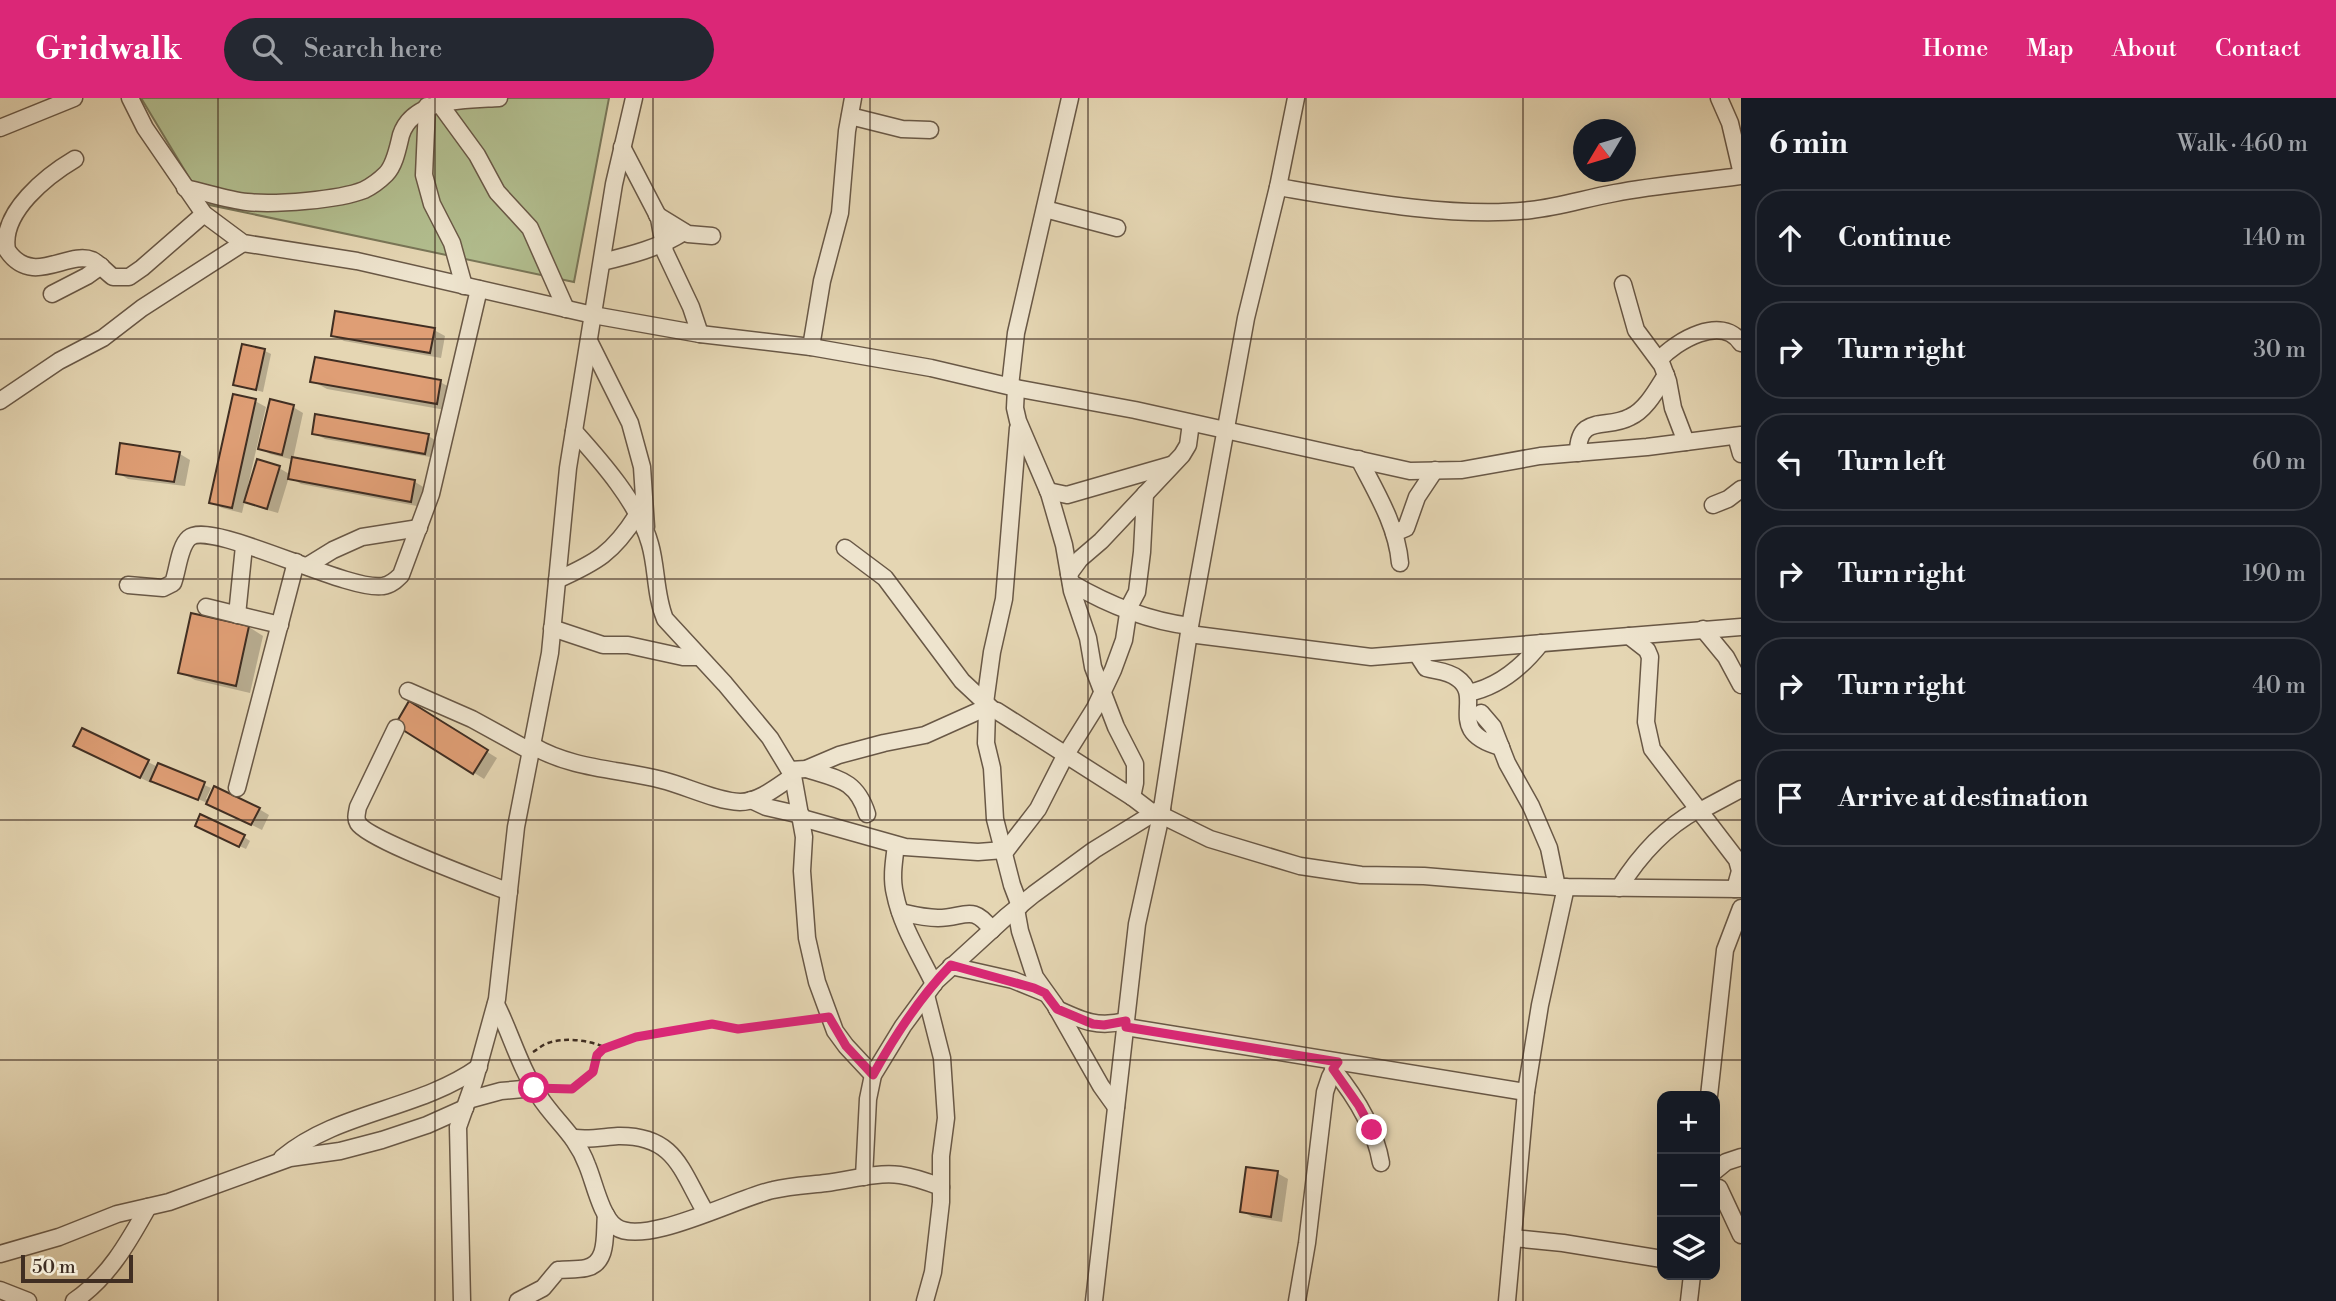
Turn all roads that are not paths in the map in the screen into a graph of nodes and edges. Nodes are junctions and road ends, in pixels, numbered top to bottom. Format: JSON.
{"nodes":[{"id":1,"x":74,"y":98,"type":"edge"},
{"id":2,"x":130,"y":98,"type":"edge"},
{"id":3,"x":499,"y":98,"type":"edge"},
{"id":4,"x":634,"y":98,"type":"edge"},
{"id":5,"x":853,"y":98,"type":"edge"},
{"id":6,"x":1070,"y":98,"type":"edge"},
{"id":7,"x":1296,"y":98,"type":"edge"},
{"id":8,"x":1718,"y":98,"type":"edge"},
{"id":9,"x":433,"y":104,"type":"junction"},
{"id":10,"x":850,"y":116,"type":"junction"},
{"id":11,"x":0,"y":128,"type":"edge"},
{"id":12,"x":930,"y":130,"type":"dead end"},
{"id":13,"x":622,"y":146,"type":"junction"},
{"id":14,"x":75,"y":159,"type":"dead end"},
{"id":15,"x":1741,"y":170,"type":"edge"},
{"id":16,"x":1741,"y":176,"type":"edge"},
{"id":17,"x":1278,"y":187,"type":"junction"},
{"id":18,"x":185,"y":188,"type":"junction"},
{"id":19,"x":1045,"y":209,"type":"junction"},
{"id":20,"x":204,"y":214,"type":"junction"},
{"id":21,"x":657,"y":215,"type":"junction"},
{"id":22,"x":1117,"y":228,"type":"dead end"},
{"id":23,"x":684,"y":232,"type":"junction"},
{"id":24,"x":712,"y":236,"type":"dead end"},
{"id":25,"x":243,"y":243,"type":"junction"},
{"id":26,"x":662,"y":244,"type":"junction"},
{"id":27,"x":602,"y":262,"type":"junction"},
{"id":28,"x":101,"y":266,"type":"junction"},
{"id":29,"x":1623,"y":284,"type":"dead end"},
{"id":30,"x":472,"y":288,"type":"junction"},
{"id":31,"x":52,"y":294,"type":"dead end"},
{"id":32,"x":566,"y":309,"type":"junction"},
{"id":33,"x":593,"y":315,"type":"junction"},
{"id":34,"x":700,"y":334,"type":"junction"},
{"id":35,"x":589,"y":341,"type":"junction"},
{"id":36,"x":1741,"y":343,"type":"edge"},
{"id":37,"x":811,"y":347,"type":"junction"},
{"id":38,"x":1659,"y":360,"type":"junction"},
{"id":39,"x":1666,"y":375,"type":"junction"},
{"id":40,"x":1013,"y":387,"type":"junction"},
{"id":41,"x":0,"y":401,"type":"edge"},
{"id":42,"x":1191,"y":423,"type":"junction"},
{"id":43,"x":1019,"y":424,"type":"junction"},
{"id":44,"x":574,"y":431,"type":"junction"},
{"id":45,"x":1225,"y":431,"type":"junction"},
{"id":46,"x":1686,"y":442,"type":"junction"},
{"id":47,"x":1740,"y":444,"type":"edge"},
{"id":48,"x":1578,"y":453,"type":"junction"},
{"id":49,"x":1359,"y":459,"type":"junction"},
{"id":50,"x":1172,"y":465,"type":"junction"},
{"id":51,"x":1435,"y":470,"type":"junction"},
{"id":52,"x":1741,"y":489,"type":"edge"},
{"id":53,"x":1048,"y":491,"type":"junction"},
{"id":54,"x":1145,"y":494,"type":"junction"},
{"id":55,"x":1713,"y":505,"type":"dead end"},
{"id":56,"x":637,"y":515,"type":"junction"},
{"id":57,"x":419,"y":528,"type":"junction"},
{"id":58,"x":1394,"y":533,"type":"junction"},
{"id":59,"x":647,"y":536,"type":"junction"},
{"id":60,"x":244,"y":546,"type":"junction"},
{"id":61,"x":845,"y":548,"type":"dead end"},
{"id":62,"x":1400,"y":563,"type":"dead end"},
{"id":63,"x":301,"y":564,"type":"junction"},
{"id":64,"x":1070,"y":579,"type":"junction"},
{"id":65,"x":557,"y":580,"type":"junction"},
{"id":66,"x":128,"y":585,"type":"dead end"},
{"id":67,"x":206,"y":607,"type":"dead end"},
{"id":68,"x":1129,"y":610,"type":"junction"},
{"id":69,"x":237,"y":615,"type":"junction"},
{"id":70,"x":280,"y":625,"type":"junction"},
{"id":71,"x":1741,"y":627,"type":"edge"},
{"id":72,"x":552,"y":628,"type":"junction"},
{"id":73,"x":1703,"y":629,"type":"junction"},
{"id":74,"x":1190,"y":630,"type":"junction"},
{"id":75,"x":1629,"y":636,"type":"junction"},
{"id":76,"x":1541,"y":643,"type":"junction"},
{"id":77,"x":1417,"y":654,"type":"junction"},
{"id":78,"x":699,"y":657,"type":"junction"},
{"id":79,"x":1741,"y":685,"type":"edge"},
{"id":80,"x":408,"y":691,"type":"dead end"},
{"id":81,"x":1103,"y":693,"type":"junction"},
{"id":82,"x":1468,"y":693,"type":"junction"},
{"id":83,"x":989,"y":708,"type":"junction"},
{"id":84,"x":1481,"y":713,"type":"dead end"},
{"id":85,"x":396,"y":728,"type":"dead end"},
{"id":86,"x":1501,"y":747,"type":"junction"},
{"id":87,"x":532,"y":749,"type":"junction"},
{"id":88,"x":1065,"y":756,"type":"junction"},
{"id":89,"x":796,"y":772,"type":"junction"},
{"id":90,"x":237,"y":788,"type":"dead end"},
{"id":91,"x":1741,"y":789,"type":"edge"},
{"id":92,"x":1132,"y":797,"type":"junction"},
{"id":93,"x":751,"y":800,"type":"junction"},
{"id":94,"x":1698,"y":811,"type":"junction"},
{"id":95,"x":1159,"y":812,"type":"junction"},
{"id":96,"x":867,"y":814,"type":"dead end"},
{"id":97,"x":801,"y":816,"type":"junction"},
{"id":98,"x":896,"y":845,"type":"junction"},
{"id":99,"x":1004,"y":851,"type":"junction"},
{"id":100,"x":1561,"y":887,"type":"junction"},
{"id":101,"x":1619,"y":888,"type":"junction"},
{"id":102,"x":1738,"y":889,"type":"edge"},
{"id":103,"x":509,"y":892,"type":"junction"},
{"id":104,"x":1018,"y":908,"type":"junction"},
{"id":105,"x":900,"y":912,"type":"junction"},
{"id":106,"x":1740,"y":913,"type":"edge"},
{"id":107,"x":992,"y":930,"type":"junction"},
{"id":108,"x":951,"y":965,"type":"junction"},
{"id":109,"x":930,"y":990,"type":"junction"},
{"id":110,"x":1045,"y":993,"type":"junction"},
{"id":111,"x":496,"y":1004,"type":"junction"},
{"id":112,"x":1057,"y":1009,"type":"junction"},
{"id":113,"x":1126,"y":1024,"type":"junction"},
{"id":114,"x":1336,"y":1065,"type":"junction"},
{"id":115,"x":479,"y":1067,"type":"junction"},
{"id":116,"x":873,"y":1075,"type":"junction"},
{"id":117,"x":534,"y":1089,"type":"junction"},
{"id":118,"x":1710,"y":1091,"type":"edge"},
{"id":119,"x":1526,"y":1092,"type":"junction"},
{"id":120,"x":467,"y":1104,"type":"junction"},
{"id":121,"x":1116,"y":1107,"type":"junction"},
{"id":122,"x":575,"y":1138,"type":"junction"},
{"id":123,"x":1741,"y":1157,"type":"edge"},
{"id":124,"x":1381,"y":1163,"type":"dead end"},
{"id":125,"x":276,"y":1164,"type":"junction"},
{"id":126,"x":1720,"y":1167,"type":"edge"},
{"id":127,"x":864,"y":1177,"type":"junction"},
{"id":128,"x":941,"y":1187,"type":"junction"},
{"id":129,"x":1720,"y":1188,"type":"edge"},
{"id":130,"x":1720,"y":1193,"type":"edge"},
{"id":131,"x":1741,"y":1198,"type":"edge"},
{"id":132,"x":148,"y":1207,"type":"junction"},
{"id":133,"x":706,"y":1213,"type":"junction"},
{"id":134,"x":606,"y":1215,"type":"junction"},
{"id":135,"x":1741,"y":1235,"type":"edge"},
{"id":136,"x":1513,"y":1238,"type":"junction"},
{"id":137,"x":0,"y":1254,"type":"edge"},
{"id":138,"x":1657,"y":1258,"type":"edge"},
{"id":139,"x":1691,"y":1280,"type":"edge"},
{"id":140,"x":0,"y":1290,"type":"edge"},
{"id":141,"x":28,"y":1301,"type":"edge"},
{"id":142,"x":74,"y":1301,"type":"edge"},
{"id":143,"x":462,"y":1301,"type":"edge"},
{"id":144,"x":517,"y":1301,"type":"edge"},
{"id":145,"x":925,"y":1301,"type":"edge"},
{"id":146,"x":1094,"y":1301,"type":"edge"},
{"id":147,"x":1297,"y":1301,"type":"edge"},
{"id":148,"x":1507,"y":1301,"type":"edge"},
{"id":149,"x":1689,"y":1301,"type":"edge"}],
"edges":[{"from":1,"to":11,"type":"street"},
{"from":2,"to":18,"type":"street"},
{"from":3,"to":9,"type":"street"},
{"from":4,"to":13,"type":"street"},
{"from":5,"to":10,"type":"street"},
{"from":6,"to":19,"type":"street"},
{"from":7,"to":17,"type":"street"},
{"from":8,"to":15,"type":"street"},
{"from":9,"to":18,"type":"street"},
{"from":9,"to":30,"type":"street"},
{"from":9,"to":32,"type":"street"},
{"from":10,"to":12,"type":"street"},
{"from":10,"to":37,"type":"street"},
{"from":13,"to":21,"type":"street"},
{"from":13,"to":27,"type":"street"},
{"from":14,"to":28,"type":"street"},
{"from":16,"to":17,"type":"street"},
{"from":17,"to":45,"type":"street"},
{"from":18,"to":20,"type":"street"},
{"from":19,"to":22,"type":"street"},
{"from":19,"to":40,"type":"street"},
{"from":20,"to":25,"type":"street"},
{"from":20,"to":28,"type":"street"},
{"from":21,"to":23,"type":"street"},
{"from":21,"to":26,"type":"street"},
{"from":23,"to":24,"type":"street"},
{"from":23,"to":26,"type":"street"},
{"from":25,"to":30,"type":"street"},
{"from":25,"to":41,"type":"street"},
{"from":26,"to":27,"type":"street"},
{"from":26,"to":34,"type":"street"},
{"from":27,"to":33,"type":"street"},
{"from":28,"to":31,"type":"street"},
{"from":29,"to":38,"type":"street"},
{"from":30,"to":32,"type":"street"},
{"from":30,"to":57,"type":"street"},
{"from":32,"to":33,"type":"street"},
{"from":33,"to":34,"type":"street"},
{"from":33,"to":35,"type":"street"},
{"from":34,"to":37,"type":"street"},
{"from":35,"to":44,"type":"street"},
{"from":35,"to":59,"type":"street"},
{"from":36,"to":38,"type":"street"},
{"from":37,"to":40,"type":"street"},
{"from":38,"to":39,"type":"street"},
{"from":39,"to":46,"type":"street"},
{"from":39,"to":48,"type":"street"},
{"from":40,"to":42,"type":"street"},
{"from":40,"to":43,"type":"street"},
{"from":42,"to":45,"type":"street"},
{"from":42,"to":50,"type":"street"},
{"from":43,"to":53,"type":"street"},
{"from":43,"to":83,"type":"street"},
{"from":44,"to":56,"type":"street"},
{"from":44,"to":65,"type":"street"},
{"from":45,"to":49,"type":"street"},
{"from":45,"to":74,"type":"street"},
{"from":46,"to":47,"type":"street"},
{"from":46,"to":48,"type":"street"},
{"from":48,"to":51,"type":"street"},
{"from":49,"to":51,"type":"street"},
{"from":49,"to":58,"type":"street"},
{"from":50,"to":53,"type":"street"},
{"from":50,"to":54,"type":"street"},
{"from":51,"to":58,"type":"street"},
{"from":52,"to":55,"type":"street"},
{"from":53,"to":64,"type":"street"},
{"from":54,"to":64,"type":"street"},
{"from":54,"to":68,"type":"street"},
{"from":56,"to":59,"type":"street"},
{"from":56,"to":65,"type":"street"},
{"from":57,"to":63,"type":"street"},
{"from":57,"to":63,"type":"street"},
{"from":58,"to":62,"type":"street"},
{"from":59,"to":78,"type":"street"},
{"from":60,"to":63,"type":"street"},
{"from":60,"to":66,"type":"street"},
{"from":60,"to":69,"type":"street"},
{"from":61,"to":83,"type":"street"},
{"from":63,"to":70,"type":"street"},
{"from":64,"to":68,"type":"street"},
{"from":64,"to":81,"type":"street"},
{"from":65,"to":72,"type":"street"},
{"from":67,"to":69,"type":"street"},
{"from":68,"to":74,"type":"street"},
{"from":68,"to":81,"type":"street"},
{"from":69,"to":70,"type":"street"},
{"from":70,"to":90,"type":"street"},
{"from":71,"to":73,"type":"street"},
{"from":72,"to":78,"type":"street"},
{"from":72,"to":87,"type":"street"},
{"from":73,"to":75,"type":"street"},
{"from":73,"to":79,"type":"street"},
{"from":74,"to":77,"type":"street"},
{"from":74,"to":95,"type":"street"},
{"from":75,"to":76,"type":"street"},
{"from":75,"to":94,"type":"street"},
{"from":76,"to":77,"type":"street"},
{"from":76,"to":82,"type":"street"},
{"from":77,"to":82,"type":"street"},
{"from":78,"to":89,"type":"street"},
{"from":80,"to":87,"type":"street"},
{"from":81,"to":88,"type":"street"},
{"from":81,"to":92,"type":"street"},
{"from":82,"to":86,"type":"street"},
{"from":83,"to":88,"type":"street"},
{"from":83,"to":89,"type":"street"},
{"from":83,"to":99,"type":"street"},
{"from":84,"to":86,"type":"street"},
{"from":85,"to":103,"type":"street"},
{"from":86,"to":100,"type":"street"},
{"from":87,"to":93,"type":"street"},
{"from":87,"to":103,"type":"street"},
{"from":88,"to":92,"type":"street"},
{"from":88,"to":99,"type":"street"},
{"from":89,"to":93,"type":"street"},
{"from":89,"to":96,"type":"street"},
{"from":89,"to":97,"type":"street"},
{"from":91,"to":94,"type":"street"},
{"from":92,"to":95,"type":"street"},
{"from":93,"to":97,"type":"street"},
{"from":94,"to":101,"type":"street"},
{"from":94,"to":102,"type":"street"},
{"from":95,"to":100,"type":"street"},
{"from":95,"to":104,"type":"street"},
{"from":95,"to":113,"type":"street"},
{"from":97,"to":98,"type":"street"},
{"from":97,"to":116,"type":"street"},
{"from":98,"to":99,"type":"street"},
{"from":98,"to":105,"type":"street"},
{"from":99,"to":104,"type":"street"},
{"from":100,"to":101,"type":"street"},
{"from":100,"to":119,"type":"street"},
{"from":101,"to":102,"type":"street"},
{"from":103,"to":111,"type":"street"},
{"from":104,"to":107,"type":"street"},
{"from":104,"to":110,"type":"street"},
{"from":105,"to":107,"type":"street"},
{"from":105,"to":109,"type":"street"},
{"from":106,"to":118,"type":"street"},
{"from":107,"to":108,"type":"street"},
{"from":108,"to":109,"type":"street"},
{"from":108,"to":110,"type":"street"},
{"from":109,"to":116,"type":"street"},
{"from":109,"to":128,"type":"street"},
{"from":110,"to":112,"type":"street"},
{"from":111,"to":115,"type":"street"},
{"from":111,"to":117,"type":"street"},
{"from":112,"to":113,"type":"street"},
{"from":112,"to":121,"type":"street"},
{"from":113,"to":114,"type":"street"},
{"from":113,"to":121,"type":"street"},
{"from":114,"to":119,"type":"street"},
{"from":114,"to":124,"type":"street"},
{"from":114,"to":147,"type":"street"},
{"from":115,"to":120,"type":"street"},
{"from":115,"to":125,"type":"street"},
{"from":116,"to":127,"type":"street"},
{"from":117,"to":120,"type":"street"},
{"from":117,"to":122,"type":"street"},
{"from":119,"to":136,"type":"street"},
{"from":120,"to":125,"type":"street"},
{"from":120,"to":143,"type":"street"},
{"from":121,"to":146,"type":"street"},
{"from":122,"to":133,"type":"street"},
{"from":122,"to":134,"type":"street"},
{"from":123,"to":126,"type":"street"},
{"from":125,"to":132,"type":"street"},
{"from":127,"to":128,"type":"street"},
{"from":127,"to":133,"type":"street"},
{"from":128,"to":145,"type":"street"},
{"from":129,"to":131,"type":"street"},
{"from":130,"to":135,"type":"street"},
{"from":132,"to":137,"type":"street"},
{"from":132,"to":142,"type":"street"},
{"from":133,"to":134,"type":"street"},
{"from":134,"to":144,"type":"street"},
{"from":136,"to":138,"type":"street"},
{"from":136,"to":148,"type":"street"},
{"from":139,"to":149,"type":"street"},
{"from":140,"to":141,"type":"street"}]}
